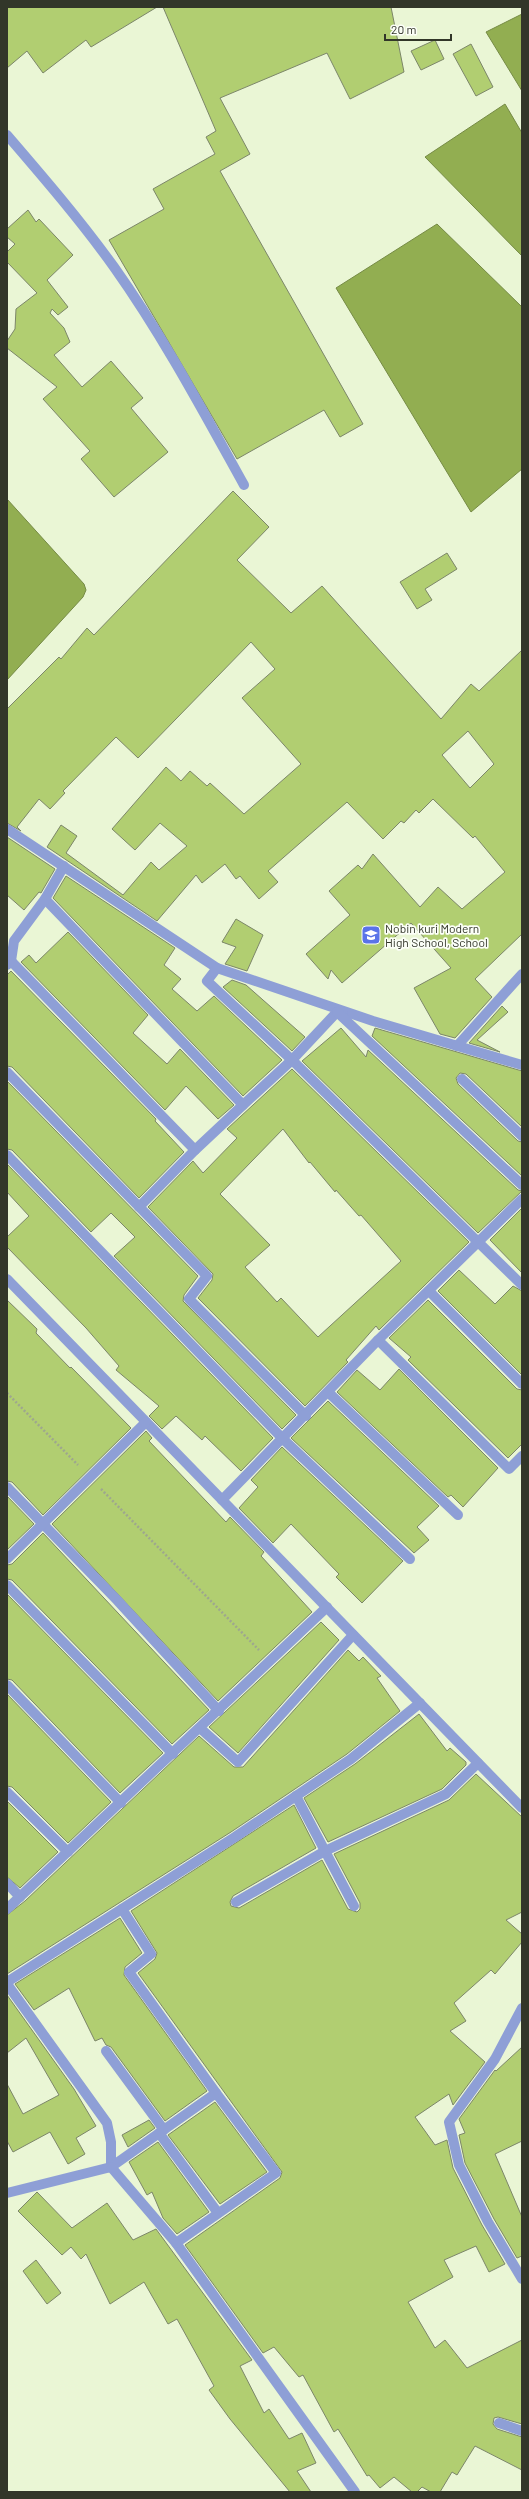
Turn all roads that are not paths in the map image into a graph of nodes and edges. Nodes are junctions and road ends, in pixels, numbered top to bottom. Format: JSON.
{"nodes":[{"id":1,"x":7,"y":135,"type":"edge"},
{"id":2,"x":244,"y":485,"type":"dead end"},
{"id":3,"x":7,"y":829,"type":"edge"},
{"id":4,"x":64,"y":866,"type":"junction"},
{"id":5,"x":45,"y":898,"type":"junction"},
{"id":6,"x":10,"y":940,"type":"edge"},
{"id":7,"x":9,"y":963,"type":"edge"},
{"id":8,"x":217,"y":968,"type":"junction"},
{"id":9,"x":522,"y":974,"type":"edge"},
{"id":10,"x":341,"y":1012,"type":"junction"},
{"id":11,"x":456,"y":1046,"type":"junction"},
{"id":12,"x":292,"y":1060,"type":"junction"},
{"id":13,"x":522,"y":1066,"type":"edge"},
{"id":14,"x":7,"y":1072,"type":"edge"},
{"id":15,"x":462,"y":1079,"type":"dead end"},
{"id":16,"x":243,"y":1105,"type":"junction"},
{"id":17,"x":522,"y":1136,"type":"edge"},
{"id":18,"x":195,"y":1150,"type":"junction"},
{"id":19,"x":7,"y":1154,"type":"edge"},
{"id":20,"x":522,"y":1185,"type":"edge"},
{"id":21,"x":522,"y":1199,"type":"edge"},
{"id":22,"x":139,"y":1207,"type":"junction"},
{"id":23,"x":479,"y":1243,"type":"junction"},
{"id":24,"x":7,"y":1279,"type":"edge"},
{"id":25,"x":522,"y":1285,"type":"edge"},
{"id":26,"x":429,"y":1291,"type":"junction"},
{"id":27,"x":378,"y":1340,"type":"junction"},
{"id":28,"x":522,"y":1384,"type":"edge"},
{"id":29,"x":329,"y":1393,"type":"junction"},
{"id":30,"x":306,"y":1416,"type":"junction"},
{"id":31,"x":146,"y":1422,"type":"junction"},
{"id":32,"x":283,"y":1439,"type":"junction"},
{"id":33,"x":522,"y":1456,"type":"edge"},
{"id":34,"x":7,"y":1487,"type":"edge"},
{"id":35,"x":222,"y":1500,"type":"junction"},
{"id":36,"x":458,"y":1515,"type":"dead end"},
{"id":37,"x":44,"y":1524,"type":"junction"},
{"id":38,"x":7,"y":1559,"type":"edge"},
{"id":39,"x":410,"y":1559,"type":"dead end"},
{"id":40,"x":7,"y":1585,"type":"edge"},
{"id":41,"x":327,"y":1607,"type":"junction"},
{"id":42,"x":353,"y":1635,"type":"junction"},
{"id":43,"x":7,"y":1685,"type":"edge"},
{"id":44,"x":420,"y":1703,"type":"junction"},
{"id":45,"x":219,"y":1711,"type":"junction"},
{"id":46,"x":201,"y":1729,"type":"junction"},
{"id":47,"x":174,"y":1754,"type":"junction"},
{"id":48,"x":478,"y":1763,"type":"junction"},
{"id":49,"x":7,"y":1792,"type":"edge"},
{"id":50,"x":296,"y":1796,"type":"junction"},
{"id":51,"x":121,"y":1803,"type":"junction"},
{"id":52,"x":522,"y":1808,"type":"edge"},
{"id":53,"x":325,"y":1851,"type":"junction"},
{"id":54,"x":68,"y":1852,"type":"junction"},
{"id":55,"x":7,"y":1883,"type":"edge"},
{"id":56,"x":20,"y":1897,"type":"junction"},
{"id":57,"x":236,"y":1902,"type":"dead end"},
{"id":58,"x":354,"y":1906,"type":"dead end"},
{"id":59,"x":7,"y":1909,"type":"edge"},
{"id":60,"x":122,"y":1909,"type":"junction"},
{"id":61,"x":7,"y":1983,"type":"edge"},
{"id":62,"x":522,"y":2008,"type":"edge"},
{"id":63,"x":106,"y":2051,"type":"dead end"},
{"id":64,"x":216,"y":2093,"type":"junction"},
{"id":65,"x":161,"y":2132,"type":"junction"},
{"id":66,"x":111,"y":2167,"type":"junction"},
{"id":67,"x":7,"y":2193,"type":"edge"},
{"id":68,"x":218,"y":2213,"type":"junction"},
{"id":69,"x":176,"y":2243,"type":"junction"},
{"id":70,"x":522,"y":2279,"type":"edge"},
{"id":71,"x":499,"y":2423,"type":"dead end"},
{"id":72,"x":522,"y":2431,"type":"edge"},
{"id":73,"x":356,"y":2492,"type":"edge"}],
"edges":[{"from":1,"to":2,"type":"street"},
{"from":3,"to":4,"type":"street"},
{"from":4,"to":5,"type":"street"},
{"from":4,"to":8,"type":"street"},
{"from":5,"to":6,"type":"street"},
{"from":5,"to":16,"type":"street"},
{"from":6,"to":7,"type":"street"},
{"from":7,"to":18,"type":"street"},
{"from":8,"to":10,"type":"street"},
{"from":8,"to":12,"type":"street"},
{"from":9,"to":11,"type":"street"},
{"from":10,"to":11,"type":"street"},
{"from":10,"to":12,"type":"street"},
{"from":10,"to":20,"type":"street"},
{"from":11,"to":13,"type":"street"},
{"from":12,"to":16,"type":"street"},
{"from":12,"to":23,"type":"street"},
{"from":14,"to":22,"type":"street"},
{"from":15,"to":17,"type":"street"},
{"from":16,"to":18,"type":"street"},
{"from":18,"to":22,"type":"street"},
{"from":19,"to":32,"type":"street"},
{"from":21,"to":23,"type":"street"},
{"from":22,"to":30,"type":"street"},
{"from":23,"to":25,"type":"street"},
{"from":23,"to":26,"type":"street"},
{"from":24,"to":31,"type":"street"},
{"from":26,"to":27,"type":"street"},
{"from":26,"to":28,"type":"street"},
{"from":27,"to":29,"type":"street"},
{"from":27,"to":33,"type":"street"},
{"from":29,"to":30,"type":"street"},
{"from":29,"to":36,"type":"street"},
{"from":30,"to":32,"type":"street"},
{"from":31,"to":35,"type":"street"},
{"from":31,"to":37,"type":"street"},
{"from":32,"to":35,"type":"street"},
{"from":32,"to":39,"type":"street"},
{"from":34,"to":37,"type":"street"},
{"from":35,"to":41,"type":"street"},
{"from":37,"to":38,"type":"street"},
{"from":37,"to":45,"type":"street"},
{"from":40,"to":47,"type":"street"},
{"from":41,"to":42,"type":"street"},
{"from":41,"to":45,"type":"street"},
{"from":42,"to":44,"type":"street"},
{"from":42,"to":46,"type":"street"},
{"from":43,"to":51,"type":"street"},
{"from":44,"to":48,"type":"street"},
{"from":44,"to":50,"type":"street"},
{"from":45,"to":46,"type":"street"},
{"from":46,"to":47,"type":"street"},
{"from":47,"to":51,"type":"street"},
{"from":48,"to":52,"type":"street"},
{"from":48,"to":53,"type":"street"},
{"from":49,"to":54,"type":"street"},
{"from":50,"to":53,"type":"street"},
{"from":50,"to":60,"type":"street"},
{"from":51,"to":54,"type":"street"},
{"from":53,"to":57,"type":"street"},
{"from":53,"to":58,"type":"street"},
{"from":54,"to":56,"type":"street"},
{"from":55,"to":56,"type":"street"},
{"from":56,"to":59,"type":"street"},
{"from":60,"to":61,"type":"street"},
{"from":60,"to":64,"type":"street"},
{"from":61,"to":66,"type":"street"},
{"from":62,"to":70,"type":"street"},
{"from":63,"to":65,"type":"street"},
{"from":64,"to":65,"type":"street"},
{"from":64,"to":68,"type":"street"},
{"from":65,"to":66,"type":"street"},
{"from":65,"to":68,"type":"street"},
{"from":66,"to":67,"type":"street"},
{"from":66,"to":69,"type":"street"},
{"from":68,"to":69,"type":"street"},
{"from":69,"to":73,"type":"street"},
{"from":71,"to":72,"type":"street"}]}
